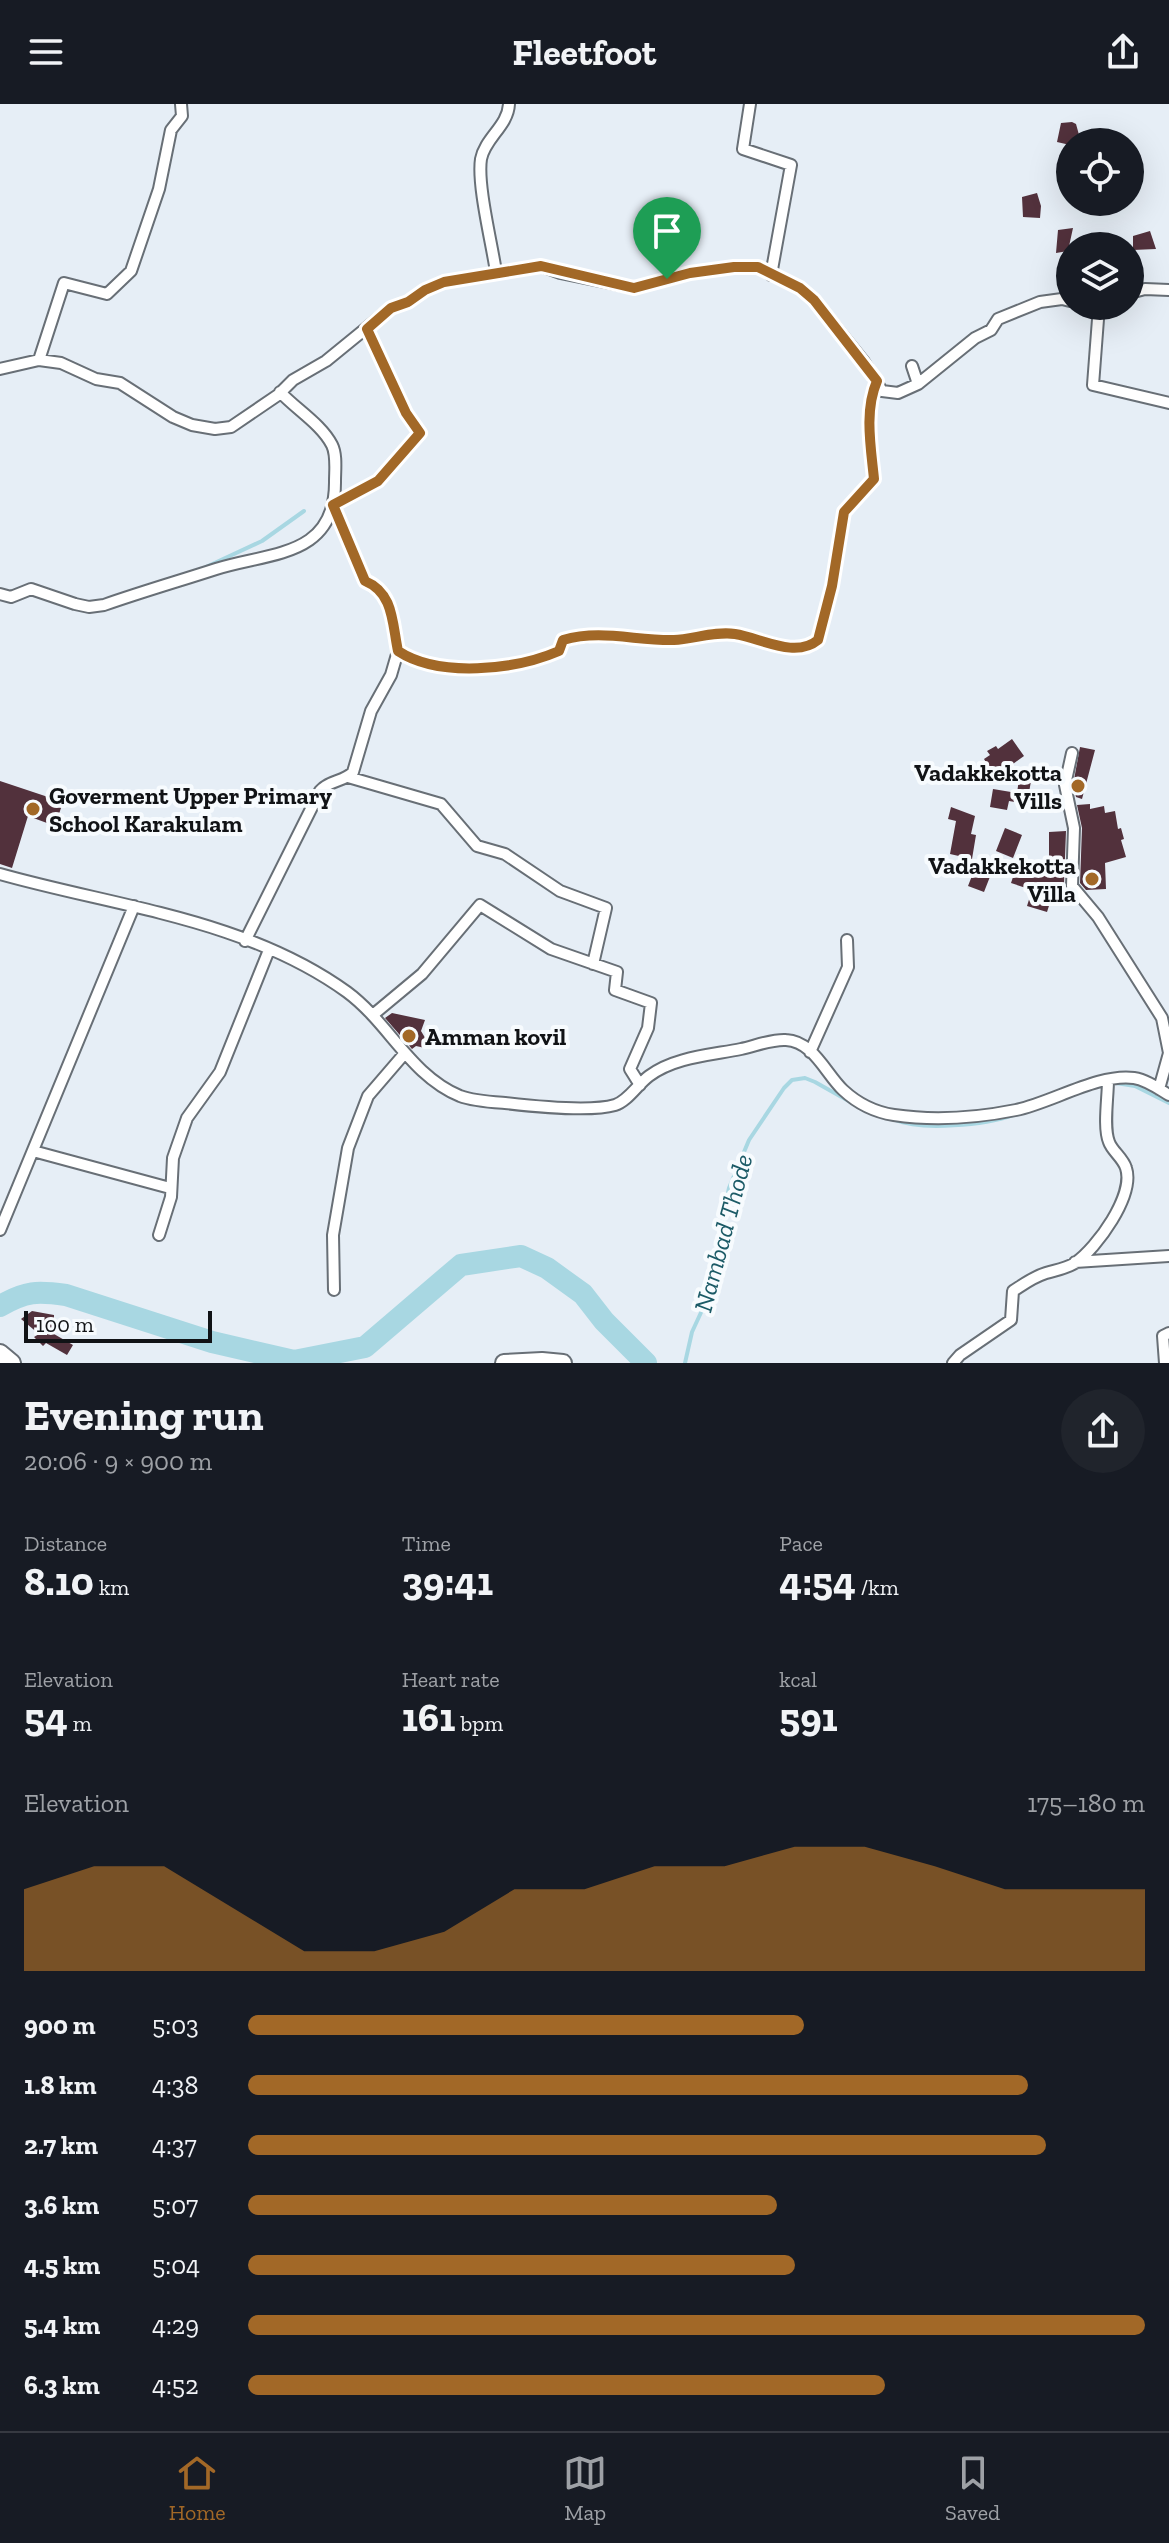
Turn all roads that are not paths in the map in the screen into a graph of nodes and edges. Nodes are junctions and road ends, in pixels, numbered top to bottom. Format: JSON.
{"nodes":[{"id":1,"x":181,"y":104,"type":"edge"},
{"id":2,"x":509,"y":104,"type":"edge"},
{"id":3,"x":750,"y":104,"type":"edge"},
{"id":4,"x":496,"y":272,"type":"junction"},
{"id":5,"x":771,"y":275,"type":"junction"},
{"id":6,"x":1144,"y":289,"type":"edge"},
{"id":7,"x":1169,"y":290,"type":"edge"},
{"id":8,"x":1056,"y":300,"type":"edge"},
{"id":9,"x":1098,"y":320,"type":"edge"},
{"id":10,"x":367,"y":329,"type":"junction"},
{"id":11,"x":39,"y":360,"type":"junction"},
{"id":12,"x":912,"y":366,"type":"dead end"},
{"id":13,"x":0,"y":369,"type":"edge"},
{"id":14,"x":877,"y":381,"type":"junction"},
{"id":15,"x":918,"y":384,"type":"junction"},
{"id":16,"x":280,"y":392,"type":"junction"},
{"id":17,"x":1169,"y":403,"type":"edge"},
{"id":18,"x":333,"y":505,"type":"junction"},
{"id":19,"x":0,"y":594,"type":"edge"},
{"id":20,"x":398,"y":651,"type":"junction"},
{"id":21,"x":1072,"y":753,"type":"dead end"},
{"id":22,"x":348,"y":777,"type":"junction"},
{"id":23,"x":0,"y":874,"type":"edge"},
{"id":24,"x":134,"y":906,"type":"junction"},
{"id":25,"x":847,"y":940,"type":"dead end"},
{"id":26,"x":245,"y":941,"type":"junction"},
{"id":27,"x":269,"y":950,"type":"junction"},
{"id":28,"x":593,"y":964,"type":"junction"},
{"id":29,"x":374,"y":1014,"type":"junction"},
{"id":30,"x":810,"y":1052,"type":"junction"},
{"id":31,"x":405,"y":1053,"type":"junction"},
{"id":32,"x":1108,"y":1083,"type":"junction"},
{"id":33,"x":640,"y":1085,"type":"junction"},
{"id":34,"x":1164,"y":1092,"type":"edge"},
{"id":35,"x":33,"y":1151,"type":"junction"},
{"id":36,"x":170,"y":1188,"type":"junction"},
{"id":37,"x":0,"y":1230,"type":"edge"},
{"id":38,"x":159,"y":1235,"type":"dead end"},
{"id":39,"x":1169,"y":1256,"type":"edge"},
{"id":40,"x":1075,"y":1262,"type":"junction"},
{"id":41,"x":334,"y":1290,"type":"dead end"},
{"id":42,"x":1169,"y":1333,"type":"edge"},
{"id":43,"x":504,"y":1363,"type":"edge"},
{"id":44,"x":563,"y":1363,"type":"edge"},
{"id":45,"x":953,"y":1363,"type":"edge"},
{"id":46,"x":1165,"y":1363,"type":"edge"}],
"edges":[{"from":1,"to":11,"type":"street"},
{"from":2,"to":4,"type":"street"},
{"from":3,"to":5,"type":"street"},
{"from":4,"to":5,"type":"street"},
{"from":4,"to":10,"type":"street"},
{"from":5,"to":14,"type":"street"},
{"from":6,"to":7,"type":"street"},
{"from":8,"to":15,"type":"street"},
{"from":9,"to":17,"type":"street"},
{"from":10,"to":16,"type":"street"},
{"from":10,"to":18,"type":"street"},
{"from":11,"to":13,"type":"street"},
{"from":11,"to":16,"type":"street"},
{"from":12,"to":15,"type":"street"},
{"from":14,"to":15,"type":"street"},
{"from":14,"to":20,"type":"street"},
{"from":16,"to":18,"type":"street"},
{"from":18,"to":19,"type":"street"},
{"from":18,"to":20,"type":"street"},
{"from":20,"to":22,"type":"street"},
{"from":21,"to":34,"type":"street"},
{"from":22,"to":26,"type":"street"},
{"from":22,"to":28,"type":"street"},
{"from":23,"to":24,"type":"street"},
{"from":24,"to":26,"type":"street"},
{"from":24,"to":35,"type":"street"},
{"from":25,"to":30,"type":"street"},
{"from":26,"to":27,"type":"street"},
{"from":27,"to":29,"type":"street"},
{"from":27,"to":36,"type":"street"},
{"from":28,"to":29,"type":"street"},
{"from":28,"to":33,"type":"street"},
{"from":29,"to":31,"type":"street"},
{"from":30,"to":32,"type":"street"},
{"from":30,"to":33,"type":"street"},
{"from":31,"to":33,"type":"street"},
{"from":31,"to":41,"type":"street"},
{"from":32,"to":34,"type":"street"},
{"from":32,"to":40,"type":"street"},
{"from":35,"to":36,"type":"street"},
{"from":35,"to":37,"type":"street"},
{"from":36,"to":38,"type":"street"},
{"from":39,"to":40,"type":"street"},
{"from":40,"to":45,"type":"street"},
{"from":42,"to":46,"type":"street"},
{"from":43,"to":44,"type":"main road"}]}
